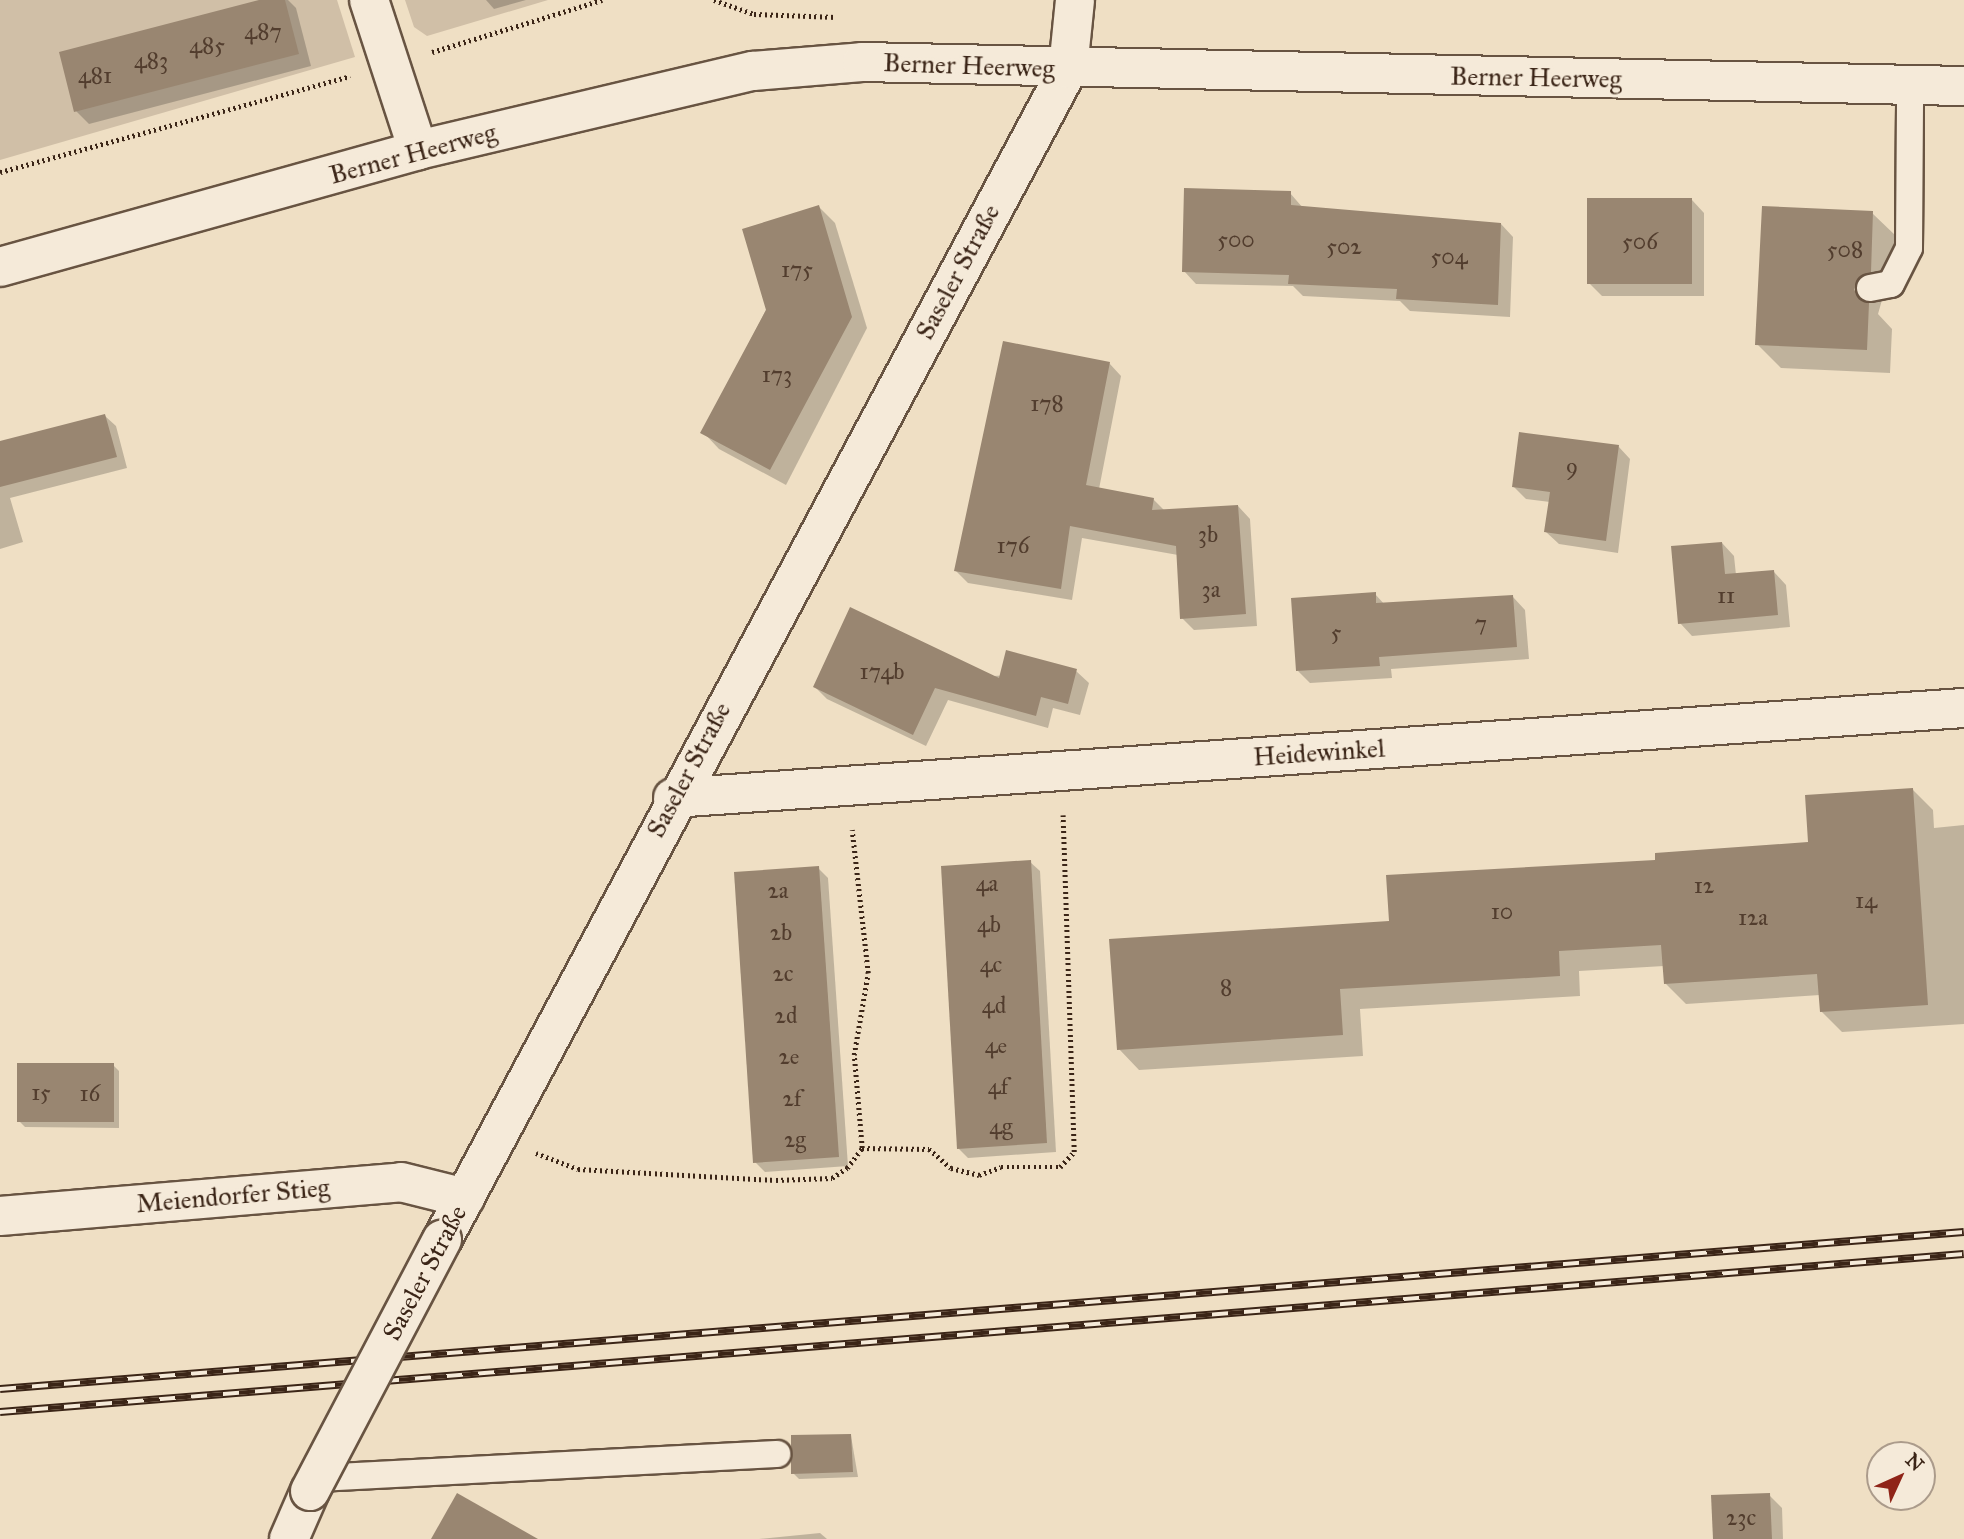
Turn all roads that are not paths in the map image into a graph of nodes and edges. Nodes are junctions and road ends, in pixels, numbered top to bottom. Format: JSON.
{"nodes":[{"id":1,"x":369,"y":0,"type":"edge"},
{"id":2,"x":1074,"y":0,"type":"edge"},
{"id":3,"x":1068,"y":69,"type":"junction"},
{"id":4,"x":1910,"y":85,"type":"junction"},
{"id":5,"x":1964,"y":86,"type":"edge"},
{"id":6,"x":418,"y":150,"type":"junction"},
{"id":7,"x":0,"y":267,"type":"edge"},
{"id":8,"x":1870,"y":288,"type":"dead end"},
{"id":9,"x":1964,"y":708,"type":"edge"},
{"id":10,"x":673,"y":798,"type":"junction"},
{"id":11,"x":465,"y":1198,"type":"junction"},
{"id":12,"x":0,"y":1216,"type":"edge"},
{"id":13,"x":778,"y":1454,"type":"dead end"},
{"id":14,"x":314,"y":1485,"type":"junction"},
{"id":15,"x":289,"y":1539,"type":"edge"}],
"edges":[{"from":1,"to":6,"type":"street"},
{"from":2,"to":3,"type":"street","name":"Saseler Straße"},
{"from":3,"to":4,"type":"street","name":"Berner Heerweg"},
{"from":3,"to":6,"type":"street","name":"Berner Heerweg"},
{"from":3,"to":10,"type":"street","name":"Saseler Straße"},
{"from":4,"to":5,"type":"street","name":"Berner Heerweg"},
{"from":4,"to":8,"type":"lane"},
{"from":6,"to":7,"type":"street","name":"Berner Heerweg"},
{"from":9,"to":10,"type":"street","name":"Heidewinkel"},
{"from":10,"to":11,"type":"street","name":"Saseler Straße"},
{"from":11,"to":12,"type":"street","name":"Meiendorfer Stieg"},
{"from":11,"to":14,"type":"street","name":"Saseler Straße","bridge":true},
{"from":13,"to":14,"type":"lane"},
{"from":14,"to":15,"type":"street","name":"Saseler Straße"}]}
